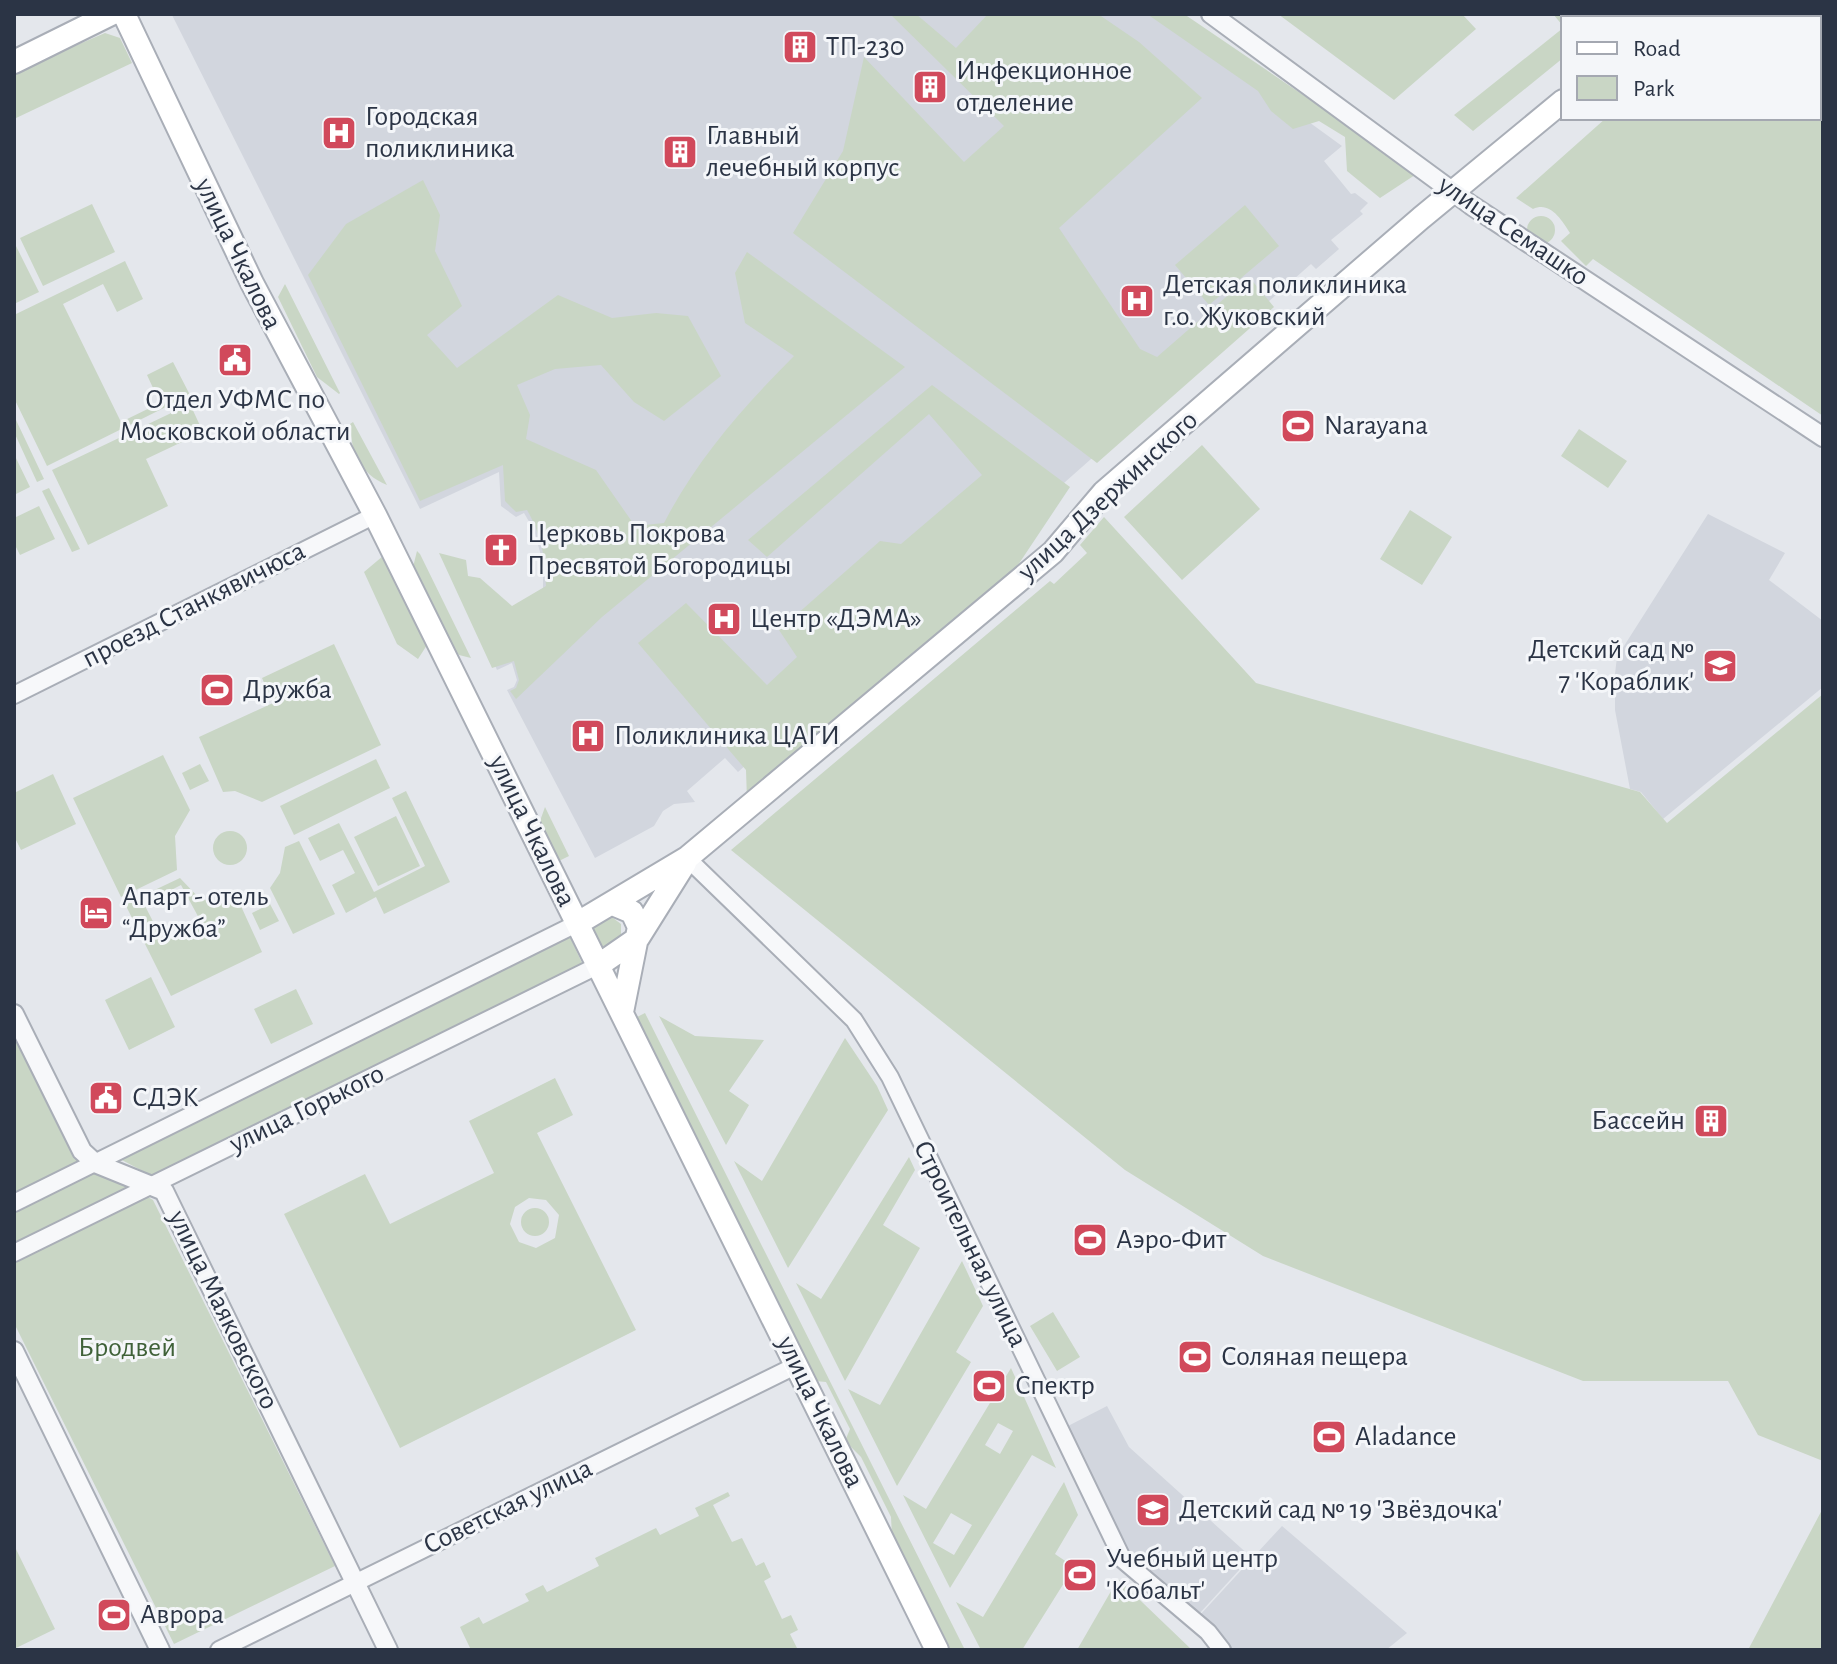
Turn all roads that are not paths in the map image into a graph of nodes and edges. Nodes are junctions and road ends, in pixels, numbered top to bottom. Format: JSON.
{"nodes":[{"id":1,"x":111,"y":14,"type":"edge"},
{"id":2,"x":124,"y":14,"type":"edge"},
{"id":3,"x":1211,"y":14,"type":"edge"},
{"id":4,"x":14,"y":62,"type":"edge"},
{"id":5,"x":1561,"y":103,"type":"edge"},
{"id":6,"x":1453,"y":191,"type":"junction"},
{"id":7,"x":1823,"y":437,"type":"edge"},
{"id":8,"x":375,"y":515,"type":"junction"},
{"id":9,"x":14,"y":695,"type":"edge"},
{"id":10,"x":687,"y":858,"type":"junction"},
{"id":11,"x":613,"y":904,"type":"junction"},
{"id":12,"x":578,"y":923,"type":"junction"},
{"id":13,"x":638,"y":938,"type":"junction"},
{"id":14,"x":599,"y":965,"type":"junction"},
{"id":15,"x":622,"y":1012,"type":"junction"},
{"id":16,"x":14,"y":1014,"type":"edge"},
{"id":17,"x":95,"y":1163,"type":"junction"},
{"id":18,"x":149,"y":1186,"type":"junction"},
{"id":19,"x":14,"y":1203,"type":"edge"},
{"id":20,"x":14,"y":1253,"type":"edge"},
{"id":21,"x":14,"y":1351,"type":"edge"},
{"id":22,"x":797,"y":1365,"type":"junction"},
{"id":23,"x":357,"y":1582,"type":"junction"},
{"id":24,"x":160,"y":1650,"type":"edge"},
{"id":25,"x":219,"y":1650,"type":"edge"},
{"id":26,"x":388,"y":1650,"type":"edge"},
{"id":27,"x":937,"y":1650,"type":"edge"},
{"id":28,"x":1222,"y":1650,"type":"edge"}],
"edges":[{"from":1,"to":4,"type":"main road"},
{"from":2,"to":8,"type":"main road","name":"улица Чкалова"},
{"from":3,"to":6,"type":"street","name":"улица Семашко"},
{"from":5,"to":6,"type":"main road","name":"улица Дзержинского"},
{"from":6,"to":7,"type":"street","name":"улица Семашко"},
{"from":6,"to":10,"type":"main road","name":"улица Дзержинского"},
{"from":8,"to":9,"type":"street","name":"проезд Станкявичюса"},
{"from":8,"to":12,"type":"main road","name":"улица Чкалова"},
{"from":10,"to":11,"type":"main road","name":"улица Дзержинского"},
{"from":10,"to":13,"type":"main road","name":"улица Дзержинского"},
{"from":10,"to":28,"type":"street","name":"Строительная улица"},
{"from":11,"to":12,"type":"main road","name":"улица Дзержинского"},
{"from":11,"to":13,"type":"main road"},
{"from":12,"to":14,"type":"main road","name":"улица Чкалова"},
{"from":12,"to":17,"type":"street","name":"улица Горького"},
{"from":13,"to":14,"type":"main road","name":"улица Дзержинского"},
{"from":13,"to":15,"type":"main road","name":"улица Дзержинского"},
{"from":14,"to":15,"type":"main road","name":"улица Чкалова"},
{"from":14,"to":18,"type":"street","name":"улица Горького"},
{"from":15,"to":22,"type":"main road","name":"улица Чкалова"},
{"from":16,"to":17,"type":"street"},
{"from":17,"to":18,"type":"street","name":"улица Маяковского"},
{"from":17,"to":19,"type":"street","name":"улица Горького"},
{"from":18,"to":20,"type":"street","name":"улица Горького"},
{"from":18,"to":23,"type":"street","name":"улица Маяковского"},
{"from":21,"to":24,"type":"street"},
{"from":22,"to":23,"type":"street","name":"Советская улица"},
{"from":22,"to":27,"type":"main road","name":"улица Чкалова"},
{"from":23,"to":25,"type":"street","name":"Советская улица"},
{"from":23,"to":26,"type":"street","name":"улица Маяковского"}]}
